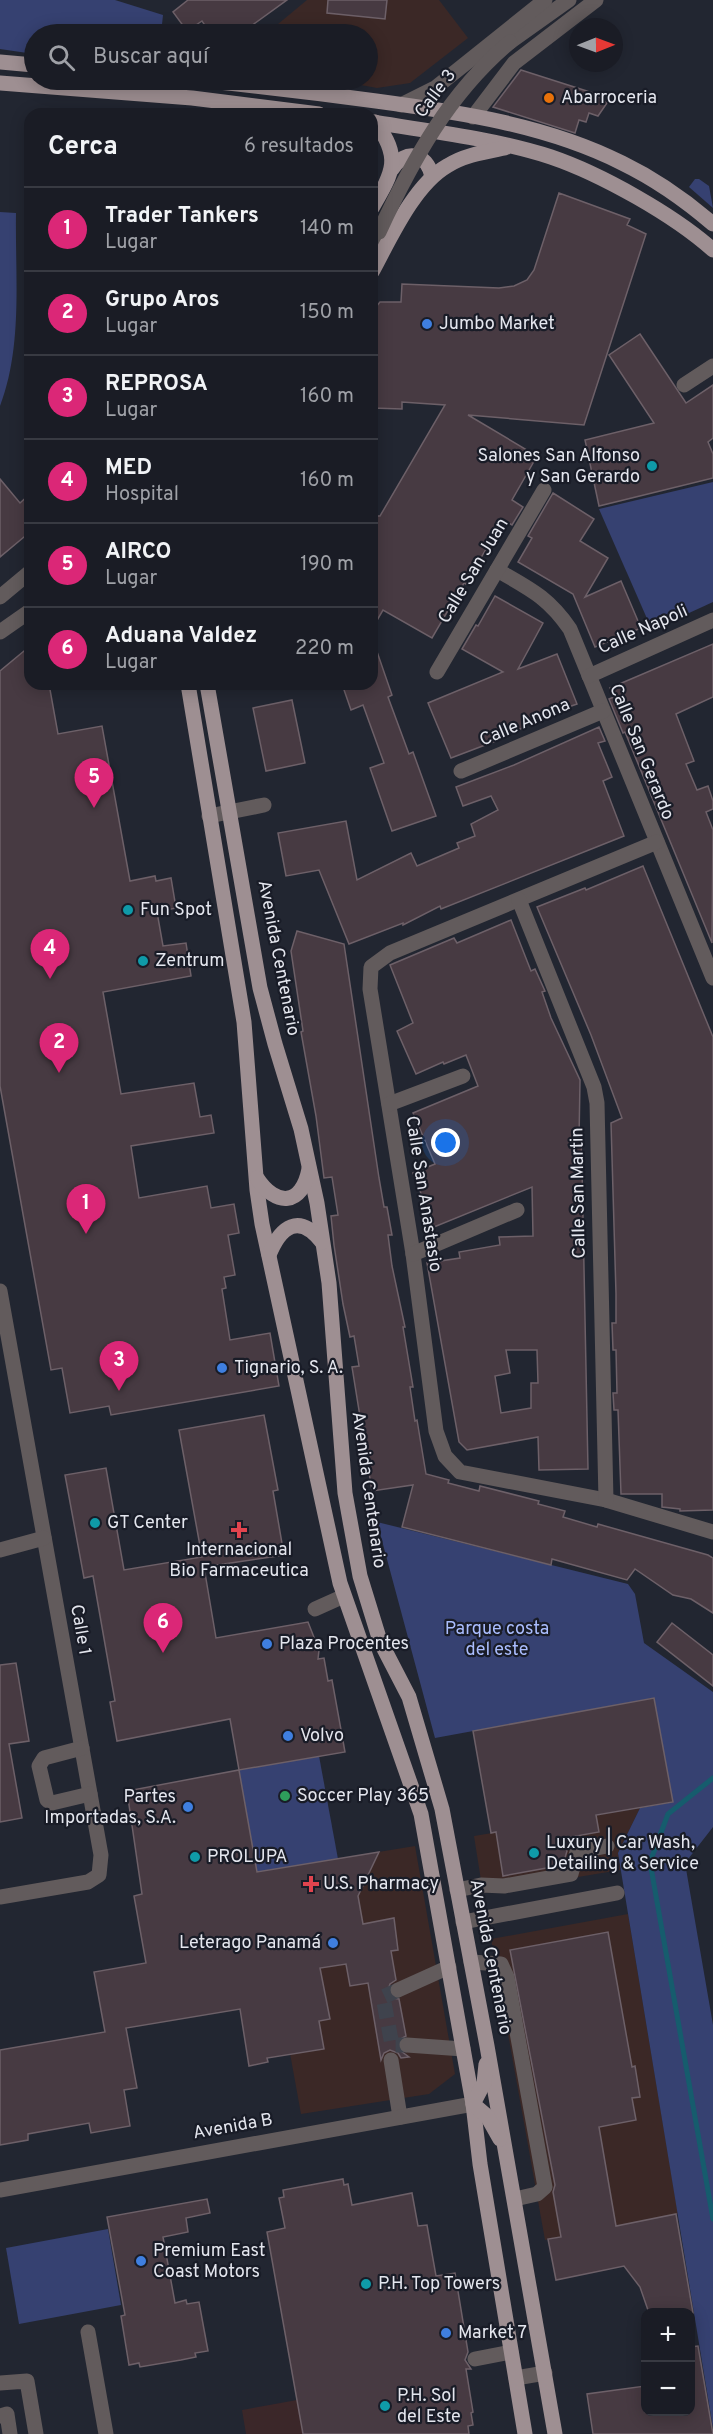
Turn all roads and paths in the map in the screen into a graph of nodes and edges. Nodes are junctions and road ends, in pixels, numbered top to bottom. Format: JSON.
{"nodes":[{"id":1,"x":544,"y":0,"type":"edge"},
{"id":2,"x":569,"y":0,"type":"edge"},
{"id":3,"x":597,"y":0,"type":"edge"},
{"id":4,"x":0,"y":63,"type":"edge"},
{"id":5,"x":24,"y":64,"type":"edge"},
{"id":6,"x":0,"y":83,"type":"edge"},
{"id":7,"x":24,"y":85,"type":"edge"},
{"id":8,"x":90,"y":90,"type":"edge"},
{"id":9,"x":280,"y":90,"type":"edge"},
{"id":10,"x":401,"y":105,"type":"junction"},
{"id":11,"x":271,"y":108,"type":"edge"},
{"id":12,"x":473,"y":117,"type":"junction"},
{"id":13,"x":378,"y":123,"type":"edge"},
{"id":14,"x":378,"y":129,"type":"edge"},
{"id":15,"x":508,"y":147,"type":"junction"},
{"id":16,"x":392,"y":169,"type":"junction"},
{"id":17,"x":432,"y":176,"type":"junction"},
{"id":18,"x":378,"y":196,"type":"edge"},
{"id":19,"x":713,"y":224,"type":"edge"},
{"id":20,"x":378,"y":233,"type":"edge"},
{"id":21,"x":713,"y":250,"type":"edge"},
{"id":22,"x":378,"y":262,"type":"edge"},
{"id":23,"x":713,"y":366,"type":"edge"},
{"id":24,"x":684,"y":385,"type":"dead end"},
{"id":25,"x":544,"y":490,"type":"dead end"},
{"id":26,"x":497,"y":570,"type":"junction"},
{"id":27,"x":24,"y":577,"type":"edge"},
{"id":28,"x":0,"y":597,"type":"edge"},
{"id":29,"x":24,"y":615,"type":"edge"},
{"id":30,"x":713,"y":620,"type":"edge"},
{"id":31,"x":0,"y":632,"type":"edge"},
{"id":32,"x":437,"y":672,"type":"dead end"},
{"id":33,"x":589,"y":676,"type":"junction"},
{"id":34,"x":189,"y":690,"type":"edge"},
{"id":35,"x":210,"y":690,"type":"edge"},
{"id":36,"x":603,"y":711,"type":"junction"},
{"id":37,"x":461,"y":771,"type":"dead end"},
{"id":38,"x":264,"y":805,"type":"dead end"},
{"id":39,"x":229,"y":812,"type":"junction"},
{"id":40,"x":209,"y":816,"type":"junction"},
{"id":41,"x":657,"y":842,"type":"junction"},
{"id":42,"x":519,"y":900,"type":"junction"},
{"id":43,"x":713,"y":978,"type":"edge"},
{"id":44,"x":463,"y":1076,"type":"dead end"},
{"id":45,"x":389,"y":1104,"type":"junction"},
{"id":46,"x":309,"y":1166,"type":"junction"},
{"id":47,"x":256,"y":1175,"type":"junction"},
{"id":48,"x":517,"y":1210,"type":"dead end"},
{"id":49,"x":322,"y":1242,"type":"junction"},
{"id":50,"x":413,"y":1254,"type":"junction"},
{"id":51,"x":269,"y":1255,"type":"junction"},
{"id":52,"x":0,"y":1291,"type":"edge"},
{"id":53,"x":606,"y":1500,"type":"junction"},
{"id":54,"x":713,"y":1532,"type":"edge"},
{"id":55,"x":44,"y":1538,"type":"junction"},
{"id":56,"x":0,"y":1550,"type":"edge"},
{"id":57,"x":344,"y":1596,"type":"junction"},
{"id":58,"x":315,"y":1609,"type":"dead end"},
{"id":59,"x":82,"y":1748,"type":"junction"},
{"id":60,"x":90,"y":1794,"type":"junction"},
{"id":61,"x":607,"y":1846,"type":"dead end"},
{"id":62,"x":458,"y":1890,"type":"junction"},
{"id":63,"x":616,"y":1893,"type":"dead end"},
{"id":64,"x":0,"y":1897,"type":"edge"},
{"id":65,"x":464,"y":1922,"type":"junction"},
{"id":66,"x":471,"y":1962,"type":"junction"},
{"id":67,"x":449,"y":1967,"type":"junction"},
{"id":68,"x":398,"y":1990,"type":"tunnel mouth"},
{"id":69,"x":407,"y":2046,"type":"tunnel mouth"},
{"id":70,"x":487,"y":2046,"type":"junction"},
{"id":71,"x":463,"y":2049,"type":"junction"},
{"id":72,"x":391,"y":2060,"type":"dead end"},
{"id":73,"x":473,"y":2104,"type":"junction"},
{"id":74,"x":400,"y":2117,"type":"junction"},
{"id":75,"x":507,"y":2158,"type":"junction"},
{"id":76,"x":0,"y":2190,"type":"edge"},
{"id":77,"x":514,"y":2199,"type":"junction"},
{"id":78,"x":88,"y":2332,"type":"dead end"},
{"id":79,"x":511,"y":2352,"type":"junction"},
{"id":80,"x":475,"y":2359,"type":"dead end"},
{"id":81,"x":545,"y":2373,"type":"junction"},
{"id":82,"x":516,"y":2378,"type":"junction"},
{"id":83,"x":0,"y":2383,"type":"edge"},
{"id":84,"x":0,"y":2415,"type":"edge"},
{"id":85,"x":10,"y":2434,"type":"edge"},
{"id":86,"x":36,"y":2434,"type":"edge"},
{"id":87,"x":106,"y":2434,"type":"edge"},
{"id":88,"x":525,"y":2434,"type":"edge"},
{"id":89,"x":555,"y":2434,"type":"edge"}],
"edges":[{"from":1,"to":10,"type":"street","name":"Calle 3"},
{"from":2,"to":20,"type":"street","name":"Calle 3","bridge":true},
{"from":3,"to":12,"type":"street"},
{"from":4,"to":5,"type":"main road"},
{"from":6,"to":7,"type":"main road"},
{"from":8,"to":11,"type":"main road"},
{"from":9,"to":10,"type":"main road"},
{"from":10,"to":12,"type":"main road"},
{"from":12,"to":19,"type":"main road"},
{"from":13,"to":15,"type":"main road"},
{"from":14,"to":16,"type":"main road"},
{"from":15,"to":17,"type":"main road"},
{"from":15,"to":21,"type":"main road"},
{"from":16,"to":17,"type":"main road"},
{"from":16,"to":18,"type":"main road"},
{"from":17,"to":22,"type":"main road"},
{"from":23,"to":24,"type":"street"},
{"from":25,"to":26,"type":"street","name":"Calle San Juan"},
{"from":26,"to":32,"type":"street","name":"Calle San Juan"},
{"from":26,"to":33,"type":"street","name":"Calle San Gerardo"},
{"from":27,"to":28,"type":"street"},
{"from":29,"to":31,"type":"street"},
{"from":30,"to":33,"type":"street","name":"Calle Napoli"},
{"from":33,"to":36,"type":"street","name":"Calle San Gerardo"},
{"from":34,"to":40,"type":"main road"},
{"from":35,"to":39,"type":"main road","name":"Avenida Centenario"},
{"from":36,"to":37,"type":"street","name":"Calle Anona"},
{"from":36,"to":41,"type":"street","name":"Calle San Gerardo"},
{"from":38,"to":39,"type":"street"},
{"from":39,"to":40,"type":"street"},
{"from":39,"to":46,"type":"main road","name":"Avenida Centenario"},
{"from":40,"to":47,"type":"main road"},
{"from":41,"to":42,"type":"street","name":"Calle San Anastasio"},
{"from":41,"to":43,"type":"street","name":"Calle San Gerardo"},
{"from":42,"to":45,"type":"street","name":"Calle San Anastasio"},
{"from":42,"to":53,"type":"street","name":"Calle San Martin"},
{"from":44,"to":45,"type":"street"},
{"from":45,"to":50,"type":"street","name":"Calle San Anastasio"},
{"from":46,"to":47,"type":"main road"},
{"from":46,"to":49,"type":"main road","name":"Avenida Centenario"},
{"from":47,"to":51,"type":"main road"},
{"from":48,"to":50,"type":"street"},
{"from":49,"to":51,"type":"main road"},
{"from":49,"to":62,"type":"main road","name":"Avenida Centenario"},
{"from":50,"to":53,"type":"street","name":"Calle San Anastasio"},
{"from":51,"to":57,"type":"main road"},
{"from":52,"to":55,"type":"street","name":"Calle 1"},
{"from":53,"to":54,"type":"street","name":"Calle San Anastasio"},
{"from":55,"to":56,"type":"street"},
{"from":55,"to":59,"type":"street","name":"Calle 1"},
{"from":57,"to":58,"type":"street"},
{"from":57,"to":67,"type":"main road"},
{"from":59,"to":60,"type":"street","name":"Calle 1"},
{"from":59,"to":60,"type":"street"},
{"from":60,"to":64,"type":"street","name":"Calle 1"},
{"from":61,"to":62,"type":"street"},
{"from":62,"to":65,"type":"main road","name":"Avenida Centenario"},
{"from":63,"to":65,"type":"street"},
{"from":65,"to":66,"type":"main road","name":"Avenida Centenario"},
{"from":66,"to":70,"type":"main road","name":"Avenida Centenario"},
{"from":66,"to":77,"type":"street"},
{"from":67,"to":68,"type":"street"},
{"from":67,"to":71,"type":"main road"},
{"from":69,"to":71,"type":"street"},
{"from":70,"to":73,"type":"main road"},
{"from":70,"to":75,"type":"main road","name":"Avenida Centenario"},
{"from":71,"to":73,"type":"main road"},
{"from":72,"to":74,"type":"street"},
{"from":73,"to":74,"type":"street","name":"Avenida B"},
{"from":73,"to":75,"type":"main road"},
{"from":73,"to":79,"type":"main road"},
{"from":74,"to":76,"type":"street","name":"Avenida B"},
{"from":75,"to":77,"type":"main road","name":"Avenida Centenario"},
{"from":77,"to":81,"type":"main road","name":"Avenida Centenario"},
{"from":78,"to":87,"type":"street"},
{"from":79,"to":80,"type":"street"},
{"from":79,"to":82,"type":"main road"},
{"from":81,"to":82,"type":"street"},
{"from":81,"to":89,"type":"main road","name":"Avenida Centenario"},
{"from":82,"to":88,"type":"main road"},
{"from":83,"to":86,"type":"street"},
{"from":84,"to":85,"type":"street"}]}
